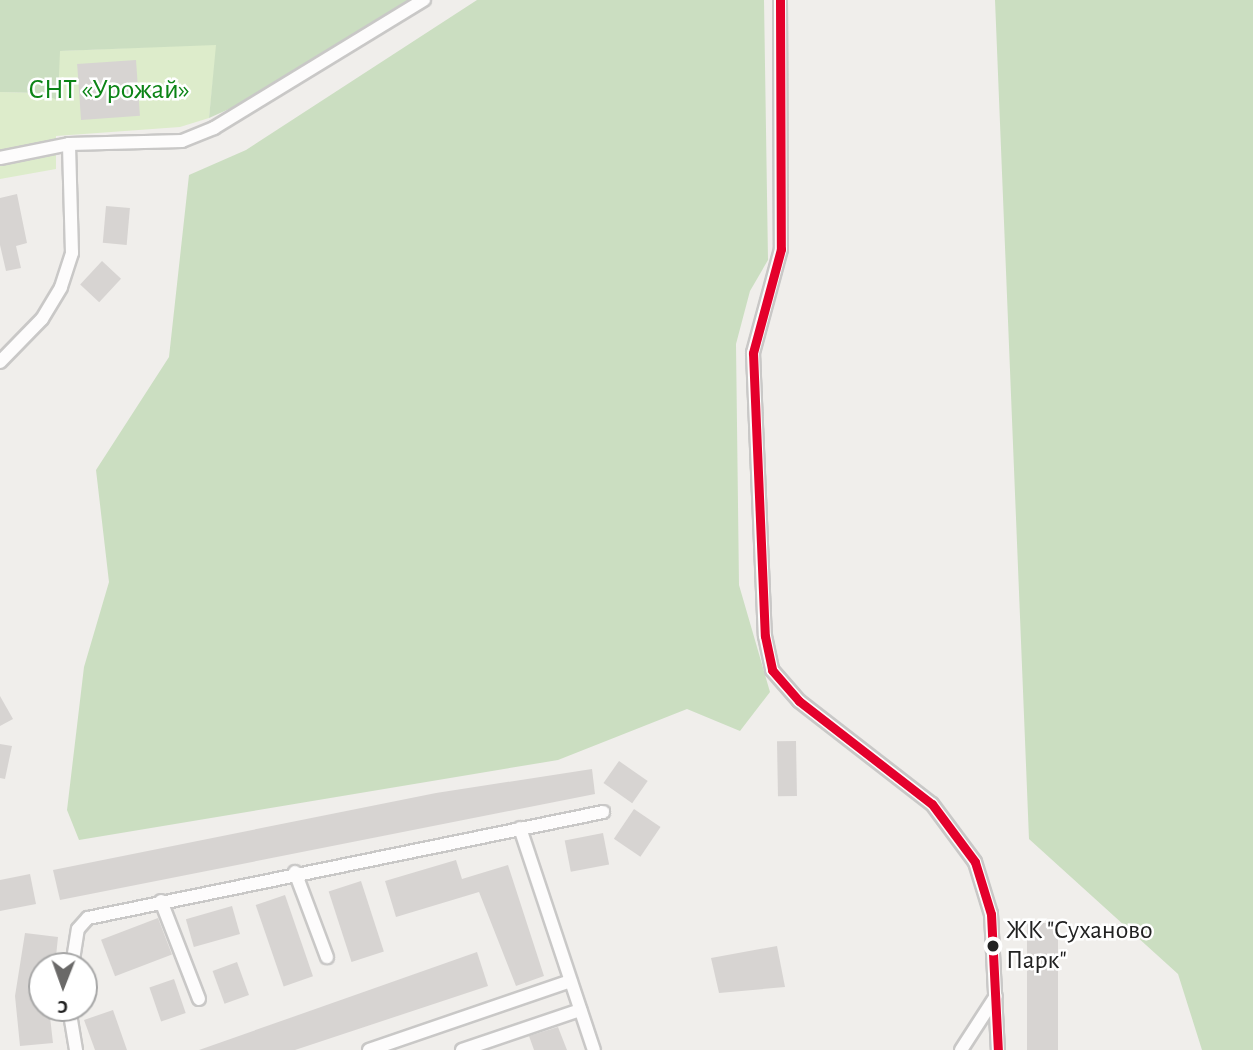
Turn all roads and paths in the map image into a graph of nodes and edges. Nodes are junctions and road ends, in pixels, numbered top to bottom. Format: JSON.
{"nodes":[{"id":1,"x":424,"y":0,"type":"edge"},
{"id":2,"x":780,"y":0,"type":"edge"},
{"id":3,"x":69,"y":144,"type":"junction"},
{"id":4,"x":0,"y":158,"type":"edge"},
{"id":5,"x":0,"y":362,"type":"edge"},
{"id":6,"x":603,"y":812,"type":"dead end"},
{"id":7,"x":520,"y":828,"type":"junction"},
{"id":8,"x":295,"y":872,"type":"junction"},
{"id":9,"x":161,"y":901,"type":"junction"},
{"id":10,"x":74,"y":952,"type":"edge"},
{"id":11,"x":327,"y":957,"type":"dead end"},
{"id":12,"x":570,"y":981,"type":"junction"},
{"id":13,"x":996,"y":996,"type":"junction"},
{"id":14,"x":199,"y":999,"type":"dead end"},
{"id":15,"x":580,"y":1010,"type":"junction"},
{"id":16,"x":71,"y":1022,"type":"edge"},
{"id":17,"x":76,"y":1050,"type":"edge"},
{"id":18,"x":369,"y":1050,"type":"edge"},
{"id":19,"x":462,"y":1050,"type":"edge"},
{"id":20,"x":594,"y":1050,"type":"edge"},
{"id":21,"x":961,"y":1050,"type":"edge"},
{"id":22,"x":998,"y":1050,"type":"edge"}],
"edges":[{"from":1,"to":3,"type":"street"},
{"from":2,"to":13,"type":"street"},
{"from":3,"to":4,"type":"street"},
{"from":3,"to":5,"type":"street"},
{"from":6,"to":7,"type":"street"},
{"from":7,"to":8,"type":"street"},
{"from":7,"to":12,"type":"street"},
{"from":8,"to":9,"type":"street"},
{"from":8,"to":11,"type":"street"},
{"from":9,"to":10,"type":"street"},
{"from":9,"to":14,"type":"street"},
{"from":12,"to":15,"type":"street"},
{"from":12,"to":18,"type":"street"},
{"from":13,"to":21,"type":"street"},
{"from":13,"to":22,"type":"street"},
{"from":15,"to":19,"type":"street"},
{"from":15,"to":20,"type":"street"},
{"from":16,"to":17,"type":"street"}]}
